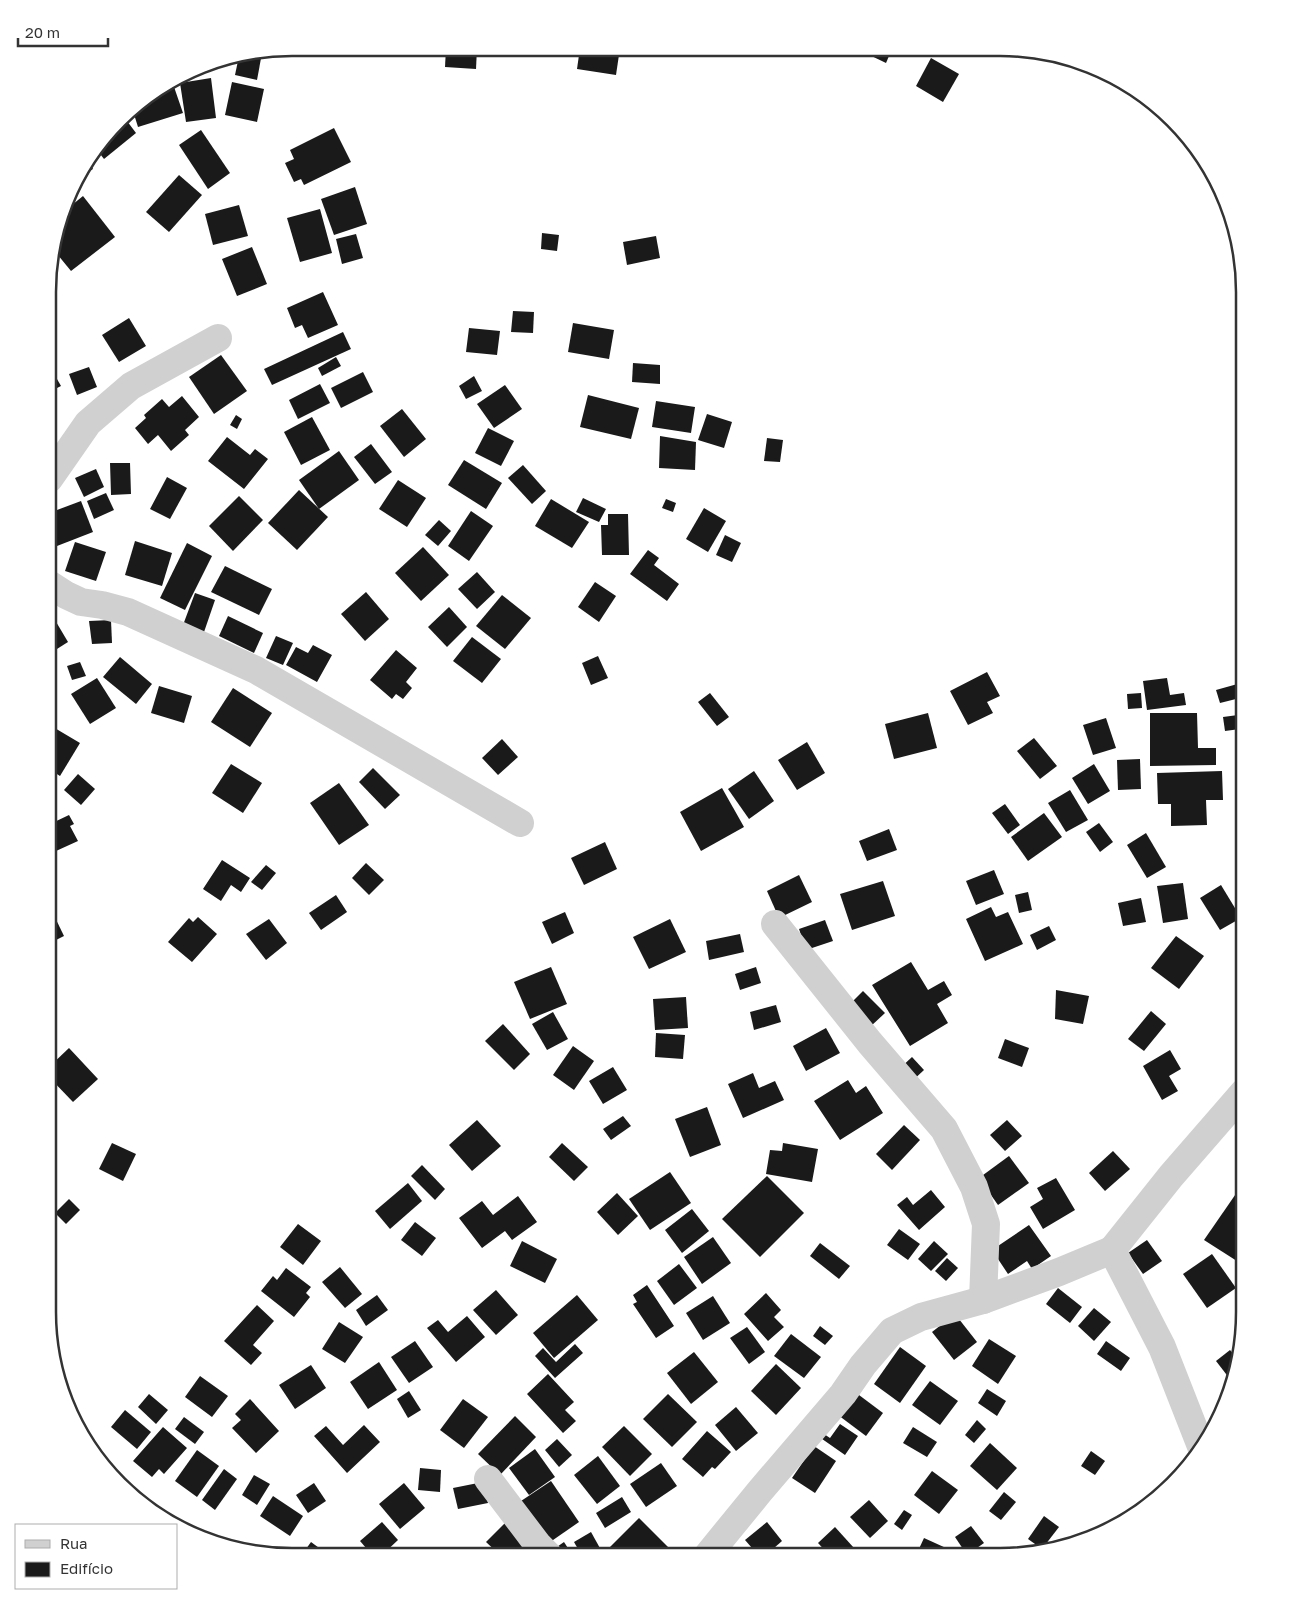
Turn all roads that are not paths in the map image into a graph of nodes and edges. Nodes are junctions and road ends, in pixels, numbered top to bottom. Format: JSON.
{"nodes":[{"id":1,"x":218,"y":338,"type":"dead end"},
{"id":2,"x":56,"y":469,"type":"edge"},
{"id":3,"x":56,"y":589,"type":"edge"},
{"id":4,"x":520,"y":823,"type":"dead end"},
{"id":5,"x":775,"y":924,"type":"dead end"},
{"id":6,"x":1236,"y":1101,"type":"edge"},
{"id":7,"x":1112,"y":1250,"type":"junction"},
{"id":8,"x":983,"y":1300,"type":"junction"},
{"id":9,"x":1198,"y":1439,"type":"edge"},
{"id":10,"x":488,"y":1479,"type":"dead end"},
{"id":11,"x":542,"y":1548,"type":"edge"},
{"id":12,"x":714,"y":1548,"type":"edge"}],
"edges":[{"from":1,"to":2,"type":"street"},
{"from":3,"to":4,"type":"street"},
{"from":5,"to":8,"type":"street"},
{"from":6,"to":7,"type":"street"},
{"from":7,"to":8,"type":"street"},
{"from":7,"to":9,"type":"street"},
{"from":8,"to":12,"type":"street"},
{"from":10,"to":11,"type":"street"}]}
